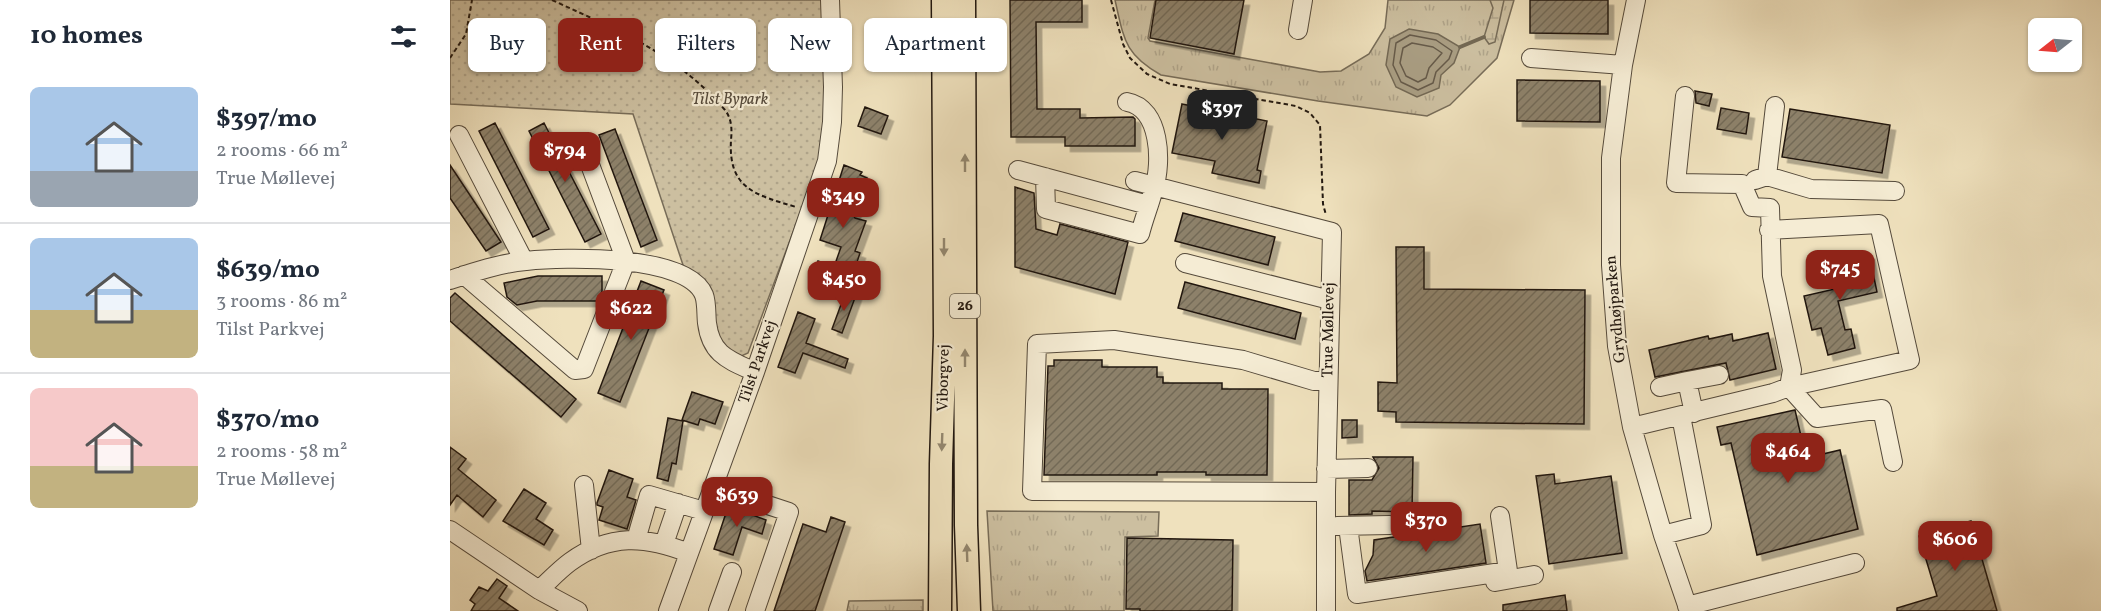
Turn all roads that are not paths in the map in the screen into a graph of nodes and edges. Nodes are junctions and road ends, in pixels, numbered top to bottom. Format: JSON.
{"nodes":[{"id":1,"x":830,"y":0,"type":"edge"},
{"id":2,"x":943,"y":0,"type":"edge"},
{"id":3,"x":964,"y":0,"type":"edge"},
{"id":4,"x":1303,"y":0,"type":"edge"},
{"id":5,"x":1636,"y":0,"type":"edge"},
{"id":6,"x":1298,"y":30,"type":"dead end"},
{"id":7,"x":1531,"y":58,"type":"dead end"},
{"id":8,"x":1623,"y":65,"type":"junction"},
{"id":9,"x":1685,"y":96,"type":"dead end"},
{"id":10,"x":1127,"y":102,"type":"dead end"},
{"id":11,"x":1775,"y":106,"type":"dead end"},
{"id":12,"x":459,"y":135,"type":"dead end"},
{"id":13,"x":583,"y":146,"type":"dead end"},
{"id":14,"x":1018,"y":170,"type":"dead end"},
{"id":15,"x":1767,"y":176,"type":"junction"},
{"id":16,"x":1045,"y":177,"type":"junction"},
{"id":17,"x":1134,"y":181,"type":"dead end"},
{"id":18,"x":1742,"y":184,"type":"junction"},
{"id":19,"x":1155,"y":186,"type":"junction"},
{"id":20,"x":1894,"y":191,"type":"dead end"},
{"id":21,"x":1148,"y":205,"type":"junction"},
{"id":22,"x":1769,"y":230,"type":"junction"},
{"id":23,"x":524,"y":261,"type":"junction"},
{"id":24,"x":626,"y":261,"type":"junction"},
{"id":25,"x":1185,"y":263,"type":"dead end"},
{"id":26,"x":457,"y":278,"type":"edge"},
{"id":27,"x":1330,"y":300,"type":"junction"},
{"id":28,"x":755,"y":372,"type":"junction"},
{"id":29,"x":1719,"y":375,"type":"dead end"},
{"id":30,"x":1328,"y":381,"type":"junction"},
{"id":31,"x":1687,"y":381,"type":"junction"},
{"id":32,"x":1660,"y":387,"type":"dead end"},
{"id":33,"x":1789,"y":387,"type":"junction"},
{"id":34,"x":1688,"y":414,"type":"junction"},
{"id":35,"x":1632,"y":427,"type":"junction"},
{"id":36,"x":1893,"y":462,"type":"dead end"},
{"id":37,"x":1368,"y":468,"type":"dead end"},
{"id":38,"x":1326,"y":469,"type":"junction"},
{"id":39,"x":584,"y":486,"type":"dead end"},
{"id":40,"x":713,"y":487,"type":"junction"},
{"id":41,"x":1326,"y":492,"type":"junction"},
{"id":42,"x":678,"y":503,"type":"junction"},
{"id":43,"x":704,"y":511,"type":"junction"},
{"id":44,"x":1500,"y":516,"type":"dead end"},
{"id":45,"x":1390,"y":525,"type":"dead end"},
{"id":46,"x":1326,"y":526,"type":"junction"},
{"id":47,"x":1348,"y":526,"type":"junction"},
{"id":48,"x":450,"y":530,"type":"edge"},
{"id":49,"x":1663,"y":535,"type":"junction"},
{"id":50,"x":636,"y":540,"type":"junction"},
{"id":51,"x":664,"y":544,"type":"junction"},
{"id":52,"x":591,"y":550,"type":"junction"},
{"id":53,"x":689,"y":553,"type":"junction"},
{"id":54,"x":1855,"y":563,"type":"dead end"},
{"id":55,"x":732,"y":572,"type":"dead end"},
{"id":56,"x":1534,"y":575,"type":"dead end"},
{"id":57,"x":545,"y":599,"type":"edge"},
{"id":58,"x":1688,"y":609,"type":"edge"},
{"id":59,"x":578,"y":611,"type":"edge"},
{"id":60,"x":668,"y":611,"type":"edge"},
{"id":61,"x":718,"y":611,"type":"edge"},
{"id":62,"x":755,"y":611,"type":"edge"},
{"id":63,"x":940,"y":611,"type":"edge"},
{"id":64,"x":969,"y":611,"type":"edge"},
{"id":65,"x":1326,"y":611,"type":"edge"},
{"id":66,"x":1358,"y":611,"type":"edge"}],
"edges":[{"from":1,"to":28,"type":"street","name":"Tilst Parkvej"},
{"from":2,"to":63,"type":"main road","name":"Viborgvej","number":"26","one_way":true},
{"from":64,"to":3,"type":"main road","name":"Viborgvej","number":"26","one_way":true},
{"from":4,"to":6,"type":"street"},
{"from":5,"to":8,"type":"street","name":"Grydhøjparken"},
{"from":7,"to":8,"type":"street"},
{"from":8,"to":35,"type":"street","name":"Grydhøjparken"},
{"from":9,"to":18,"type":"street"},
{"from":10,"to":19,"type":"street"},
{"from":11,"to":15,"type":"street"},
{"from":12,"to":23,"type":"street"},
{"from":13,"to":24,"type":"street"},
{"from":14,"to":16,"type":"street"},
{"from":15,"to":18,"type":"street"},
{"from":15,"to":20,"type":"street"},
{"from":16,"to":21,"type":"street"},
{"from":16,"to":21,"type":"street"},
{"from":17,"to":19,"type":"street"},
{"from":18,"to":22,"type":"street"},
{"from":19,"to":21,"type":"street"},
{"from":19,"to":27,"type":"street","name":"True Møllevej"},
{"from":22,"to":33,"type":"street"},
{"from":22,"to":33,"type":"street"},
{"from":23,"to":24,"type":"street"},
{"from":23,"to":26,"type":"street"},
{"from":24,"to":26,"type":"street"},
{"from":24,"to":28,"type":"street"},
{"from":25,"to":27,"type":"street"},
{"from":27,"to":30,"type":"street","name":"True Møllevej"},
{"from":28,"to":40,"type":"street","name":"Tilst Parkvej"},
{"from":29,"to":31,"type":"street"},
{"from":30,"to":38,"type":"street","name":"True Møllevej"},
{"from":30,"to":41,"type":"street"},
{"from":31,"to":32,"type":"street"},
{"from":31,"to":34,"type":"street"},
{"from":33,"to":34,"type":"street"},
{"from":33,"to":36,"type":"street"},
{"from":34,"to":35,"type":"street"},
{"from":34,"to":49,"type":"street"},
{"from":35,"to":49,"type":"street","name":"Grydhøjparken"},
{"from":37,"to":38,"type":"street"},
{"from":38,"to":41,"type":"street","name":"True Møllevej"},
{"from":39,"to":52,"type":"street"},
{"from":40,"to":43,"type":"street","name":"Tilst Parkvej"},
{"from":40,"to":62,"type":"street"},
{"from":41,"to":46,"type":"street","name":"True Møllevej"},
{"from":42,"to":43,"type":"street"},
{"from":42,"to":50,"type":"street"},
{"from":42,"to":51,"type":"street"},
{"from":43,"to":53,"type":"street","name":"Tilst Parkvej"},
{"from":44,"to":47,"type":"street"},
{"from":45,"to":47,"type":"street"},
{"from":46,"to":47,"type":"street"},
{"from":46,"to":65,"type":"street","name":"True Møllevej"},
{"from":48,"to":57,"type":"street"},
{"from":49,"to":58,"type":"street","name":"Grydhøjparken"},
{"from":50,"to":51,"type":"street"},
{"from":50,"to":52,"type":"street"},
{"from":51,"to":53,"type":"street"},
{"from":52,"to":57,"type":"street"},
{"from":53,"to":60,"type":"street","name":"Tilst Parkvej"},
{"from":54,"to":58,"type":"street"},
{"from":55,"to":61,"type":"street"},
{"from":56,"to":66,"type":"street"},
{"from":57,"to":59,"type":"street"}]}
